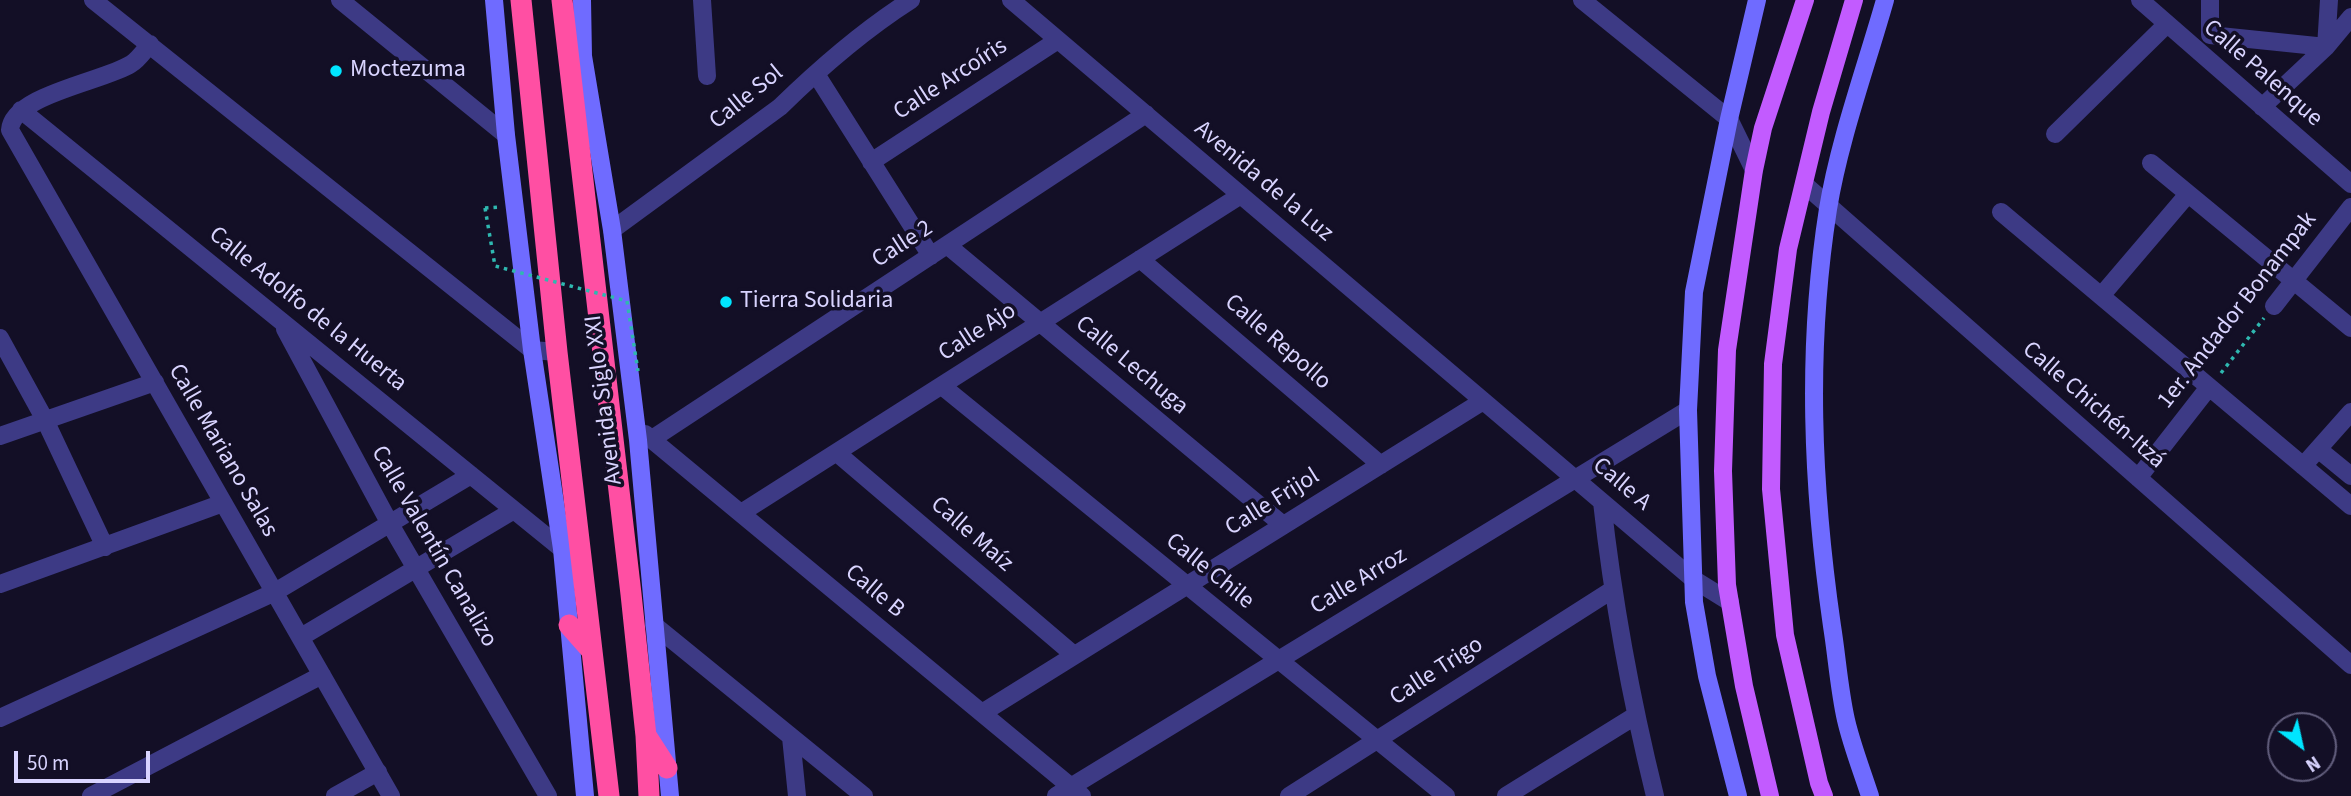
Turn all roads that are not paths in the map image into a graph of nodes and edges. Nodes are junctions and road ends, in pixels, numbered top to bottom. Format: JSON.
{"nodes":[{"id":1,"x":93,"y":0,"type":"edge"},
{"id":2,"x":122,"y":0,"type":"edge"},
{"id":3,"x":340,"y":0,"type":"edge"},
{"id":4,"x":494,"y":0,"type":"edge"},
{"id":5,"x":521,"y":0,"type":"edge"},
{"id":6,"x":562,"y":0,"type":"edge"},
{"id":7,"x":582,"y":0,"type":"edge"},
{"id":8,"x":702,"y":0,"type":"edge"},
{"id":9,"x":911,"y":0,"type":"edge"},
{"id":10,"x":1011,"y":0,"type":"edge"},
{"id":11,"x":1582,"y":0,"type":"edge"},
{"id":12,"x":1758,"y":0,"type":"edge"},
{"id":13,"x":1805,"y":0,"type":"edge"},
{"id":14,"x":1854,"y":0,"type":"edge"},
{"id":15,"x":1885,"y":0,"type":"edge"},
{"id":16,"x":2140,"y":0,"type":"edge"},
{"id":17,"x":2210,"y":0,"type":"edge"},
{"id":18,"x":2329,"y":0,"type":"edge"},
{"id":19,"x":110,"y":15,"type":"junction"},
{"id":20,"x":2351,"y":17,"type":"edge"},
{"id":21,"x":2167,"y":24,"type":"junction"},
{"id":22,"x":1058,"y":40,"type":"junction"},
{"id":23,"x":150,"y":44,"type":"junction"},
{"id":24,"x":2326,"y":47,"type":"junction"},
{"id":25,"x":816,"y":74,"type":"junction"},
{"id":26,"x":707,"y":76,"type":"dead end"},
{"id":27,"x":2262,"y":107,"type":"junction"},
{"id":28,"x":22,"y":110,"type":"junction"},
{"id":29,"x":1146,"y":114,"type":"junction"},
{"id":30,"x":1729,"y":119,"type":"junction"},
{"id":31,"x":2055,"y":134,"type":"dead end"},
{"id":32,"x":506,"y":135,"type":"junction"},
{"id":33,"x":871,"y":162,"type":"junction"},
{"id":34,"x":2151,"y":163,"type":"dead end"},
{"id":35,"x":1754,"y":170,"type":"junction"},
{"id":36,"x":1804,"y":184,"type":"junction"},
{"id":37,"x":2351,"y":184,"type":"edge"},
{"id":38,"x":2188,"y":194,"type":"junction"},
{"id":39,"x":1241,"y":195,"type":"junction"},
{"id":40,"x":1829,"y":206,"type":"junction"},
{"id":41,"x":2351,"y":207,"type":"edge"},
{"id":42,"x":2001,"y":212,"type":"dead end"},
{"id":43,"x":612,"y":230,"type":"junction"},
{"id":44,"x":947,"y":245,"type":"junction"},
{"id":45,"x":931,"y":256,"type":"junction"},
{"id":46,"x":1140,"y":259,"type":"junction"},
{"id":47,"x":2293,"y":280,"type":"junction"},
{"id":48,"x":2101,"y":296,"type":"junction"},
{"id":49,"x":2274,"y":306,"type":"road end"},
{"id":50,"x":280,"y":319,"type":"junction"},
{"id":51,"x":1040,"y":323,"type":"junction"},
{"id":52,"x":2351,"y":328,"type":"edge"},
{"id":53,"x":0,"y":338,"type":"edge"},
{"id":54,"x":532,"y":351,"type":"junction"},
{"id":55,"x":557,"y":352,"type":"junction"},
{"id":56,"x":155,"y":382,"type":"junction"},
{"id":57,"x":942,"y":386,"type":"junction"},
{"id":58,"x":2209,"y":387,"type":"junction"},
{"id":59,"x":1483,"y":401,"type":"junction"},
{"id":60,"x":1688,"y":410,"type":"junction"},
{"id":61,"x":46,"y":420,"type":"junction"},
{"id":62,"x":2349,"y":420,"type":"edge"},
{"id":63,"x":635,"y":425,"type":"junction"},
{"id":64,"x":0,"y":436,"type":"edge"},
{"id":65,"x":652,"y":439,"type":"junction"},
{"id":66,"x":2318,"y":449,"type":"junction"},
{"id":67,"x":837,"y":453,"type":"junction"},
{"id":68,"x":1381,"y":465,"type":"junction"},
{"id":69,"x":2303,"y":466,"type":"junction"},
{"id":70,"x":471,"y":475,"type":"junction"},
{"id":71,"x":2351,"y":476,"type":"edge"},
{"id":72,"x":2138,"y":478,"type":"junction"},
{"id":73,"x":1575,"y":479,"type":"junction"},
{"id":74,"x":1602,"y":502,"type":"junction"},
{"id":75,"x":223,"y":503,"type":"junction"},
{"id":76,"x":2351,"y":506,"type":"edge"},
{"id":77,"x":514,"y":510,"type":"junction"},
{"id":78,"x":741,"y":513,"type":"junction"},
{"id":79,"x":390,"y":524,"type":"junction"},
{"id":80,"x":1283,"y":525,"type":"junction"},
{"id":81,"x":104,"y":547,"type":"junction"},
{"id":82,"x":562,"y":549,"type":"junction"},
{"id":83,"x":416,"y":568,"type":"junction"},
{"id":84,"x":1693,"y":579,"type":"junction"},
{"id":85,"x":2,"y":580,"type":"edge"},
{"id":86,"x":1187,"y":586,"type":"junction"},
{"id":87,"x":1612,"y":590,"type":"junction"},
{"id":88,"x":275,"y":592,"type":"junction"},
{"id":89,"x":1730,"y":602,"type":"junction"},
{"id":90,"x":569,"y":625,"type":"junction"},
{"id":91,"x":654,"y":625,"type":"junction"},
{"id":92,"x":300,"y":638,"type":"junction"},
{"id":93,"x":592,"y":651,"type":"junction"},
{"id":94,"x":1074,"y":655,"type":"junction"},
{"id":95,"x":1278,"y":660,"type":"junction"},
{"id":96,"x":2351,"y":665,"type":"edge"},
{"id":97,"x":322,"y":675,"type":"junction"},
{"id":98,"x":982,"y":713,"type":"junction"},
{"id":99,"x":1635,"y":716,"type":"junction"},
{"id":100,"x":0,"y":718,"type":"edge"},
{"id":101,"x":646,"y":736,"type":"junction"},
{"id":102,"x":791,"y":737,"type":"junction"},
{"id":103,"x":1378,"y":739,"type":"junction"},
{"id":104,"x":667,"y":768,"type":"junction"},
{"id":105,"x":378,"y":772,"type":"junction"},
{"id":106,"x":1069,"y":793,"type":"edge"},
{"id":107,"x":91,"y":796,"type":"edge"},
{"id":108,"x":335,"y":796,"type":"edge"},
{"id":109,"x":391,"y":796,"type":"edge"},
{"id":110,"x":548,"y":796,"type":"edge"},
{"id":111,"x":585,"y":796,"type":"edge"},
{"id":112,"x":609,"y":796,"type":"edge"},
{"id":113,"x":649,"y":796,"type":"edge"},
{"id":114,"x":670,"y":796,"type":"edge"},
{"id":115,"x":797,"y":796,"type":"edge"},
{"id":116,"x":863,"y":796,"type":"edge"},
{"id":117,"x":1289,"y":796,"type":"edge"},
{"id":118,"x":1446,"y":796,"type":"edge"},
{"id":119,"x":1506,"y":796,"type":"edge"},
{"id":120,"x":1655,"y":796,"type":"edge"},
{"id":121,"x":1738,"y":796,"type":"edge"},
{"id":122,"x":1770,"y":796,"type":"edge"},
{"id":123,"x":1824,"y":796,"type":"edge"},
{"id":124,"x":1870,"y":796,"type":"edge"}],
"edges":[{"from":1,"to":19,"type":"street"},
{"from":2,"to":19,"type":"street"},
{"from":3,"to":32,"type":"street"},
{"from":4,"to":32,"type":"street"},
{"from":5,"to":55,"type":"highway","name":"Avenida Siglo XXI"},
{"from":6,"to":101,"type":"highway","name":"Avenida Siglo XXI"},
{"from":7,"to":43,"type":"street","name":"Avenida Siglo XXI"},
{"from":8,"to":26,"type":"street"},
{"from":9,"to":25,"type":"street","name":"Calle Sol"},
{"from":10,"to":22,"type":"street","name":"Avenida de la Luz"},
{"from":11,"to":30,"type":"street"},
{"from":12,"to":30,"type":"street"},
{"from":13,"to":35,"type":"main road"},
{"from":14,"to":36,"type":"main road"},
{"from":15,"to":40,"type":"street"},
{"from":16,"to":21,"type":"street","name":"Calle Palenque"},
{"from":17,"to":24,"type":"street"},
{"from":18,"to":24,"type":"street"},
{"from":19,"to":23,"type":"street"},
{"from":20,"to":24,"type":"street"},
{"from":21,"to":27,"type":"street","name":"Calle Palenque"},
{"from":21,"to":31,"type":"street"},
{"from":22,"to":29,"type":"street","name":"Avenida de la Luz"},
{"from":22,"to":33,"type":"street","name":"Calle Arcoíris"},
{"from":23,"to":28,"type":"street"},
{"from":23,"to":54,"type":"street"},
{"from":24,"to":27,"type":"street"},
{"from":25,"to":33,"type":"street"},
{"from":25,"to":43,"type":"street","name":"Calle Sol"},
{"from":27,"to":37,"type":"street","name":"Calle Palenque"},
{"from":28,"to":50,"type":"street","name":"Calle Adolfo de la Huerta"},
{"from":28,"to":56,"type":"street","name":"Calle Mariano Salas"},
{"from":29,"to":39,"type":"street","name":"Avenida de la Luz"},
{"from":29,"to":44,"type":"street","name":"Calle 2"},
{"from":30,"to":35,"type":"street"},
{"from":30,"to":60,"type":"street"},
{"from":32,"to":54,"type":"street"},
{"from":33,"to":45,"type":"street"},
{"from":34,"to":38,"type":"street"},
{"from":35,"to":89,"type":"main road"},
{"from":36,"to":40,"type":"street","name":"Calle Chichén-Itzá"},
{"from":36,"to":123,"type":"main road"},
{"from":38,"to":47,"type":"street"},
{"from":38,"to":48,"type":"street"},
{"from":39,"to":46,"type":"street","name":"Calle Ajo"},
{"from":39,"to":59,"type":"street","name":"Avenida de la Luz"},
{"from":40,"to":72,"type":"street","name":"Calle Chichén-Itzá"},
{"from":40,"to":124,"type":"street"},
{"from":41,"to":47,"type":"street","name":"1er. Andador Bonampak"},
{"from":42,"to":48,"type":"street"},
{"from":43,"to":63,"type":"street","name":"Avenida Siglo XXI"},
{"from":44,"to":45,"type":"street","name":"Calle 2"},
{"from":44,"to":51,"type":"street","name":"Calle Lechuga"},
{"from":45,"to":65,"type":"street","name":"Calle 2"},
{"from":46,"to":51,"type":"street","name":"Calle Ajo"},
{"from":46,"to":68,"type":"street","name":"Calle Repollo"},
{"from":47,"to":49,"type":"street","name":"1er. Andador Bonampak"},
{"from":47,"to":52,"type":"street"},
{"from":48,"to":58,"type":"street"},
{"from":50,"to":70,"type":"street","name":"Calle Adolfo de la Huerta"},
{"from":50,"to":79,"type":"street","name":"Calle Valentín Canalizo"},
{"from":51,"to":57,"type":"street","name":"Calle Ajo"},
{"from":51,"to":80,"type":"street","name":"Calle Lechuga"},
{"from":53,"to":61,"type":"street"},
{"from":54,"to":55,"type":"street"},
{"from":54,"to":82,"type":"street"},
{"from":55,"to":93,"type":"highway","name":"Avenida Siglo XXI"},
{"from":56,"to":61,"type":"street"},
{"from":56,"to":75,"type":"street","name":"Calle Mariano Salas"},
{"from":57,"to":67,"type":"street","name":"Calle Ajo"},
{"from":57,"to":86,"type":"street","name":"Calle Chile"},
{"from":58,"to":69,"type":"street"},
{"from":58,"to":72,"type":"street","name":"1er. Andador Bonampak"},
{"from":59,"to":68,"type":"street","name":"Calle Frijol"},
{"from":59,"to":73,"type":"street","name":"Calle A"},
{"from":60,"to":73,"type":"street","name":"Calle Arroz"},
{"from":60,"to":84,"type":"street"},
{"from":61,"to":64,"type":"street"},
{"from":61,"to":81,"type":"street"},
{"from":62,"to":66,"type":"street"},
{"from":63,"to":65,"type":"street","name":"Calle B"},
{"from":63,"to":91,"type":"street","name":"Avenida Siglo XXI"},
{"from":65,"to":78,"type":"street","name":"Calle B"},
{"from":66,"to":69,"type":"street"},
{"from":66,"to":71,"type":"street"},
{"from":67,"to":78,"type":"street","name":"Calle Ajo"},
{"from":67,"to":94,"type":"street","name":"Calle Maíz"},
{"from":68,"to":80,"type":"street","name":"Calle Frijol"},
{"from":69,"to":76,"type":"street"},
{"from":70,"to":77,"type":"street","name":"Calle Adolfo de la Huerta"},
{"from":70,"to":79,"type":"street"},
{"from":72,"to":96,"type":"street","name":"Calle Chichén-Itzá"},
{"from":73,"to":74,"type":"street","name":"Calle A"},
{"from":73,"to":95,"type":"street","name":"Calle Arroz"},
{"from":74,"to":84,"type":"street","name":"Calle A"},
{"from":74,"to":87,"type":"street"},
{"from":75,"to":81,"type":"street"},
{"from":75,"to":88,"type":"street","name":"Calle Mariano Salas"},
{"from":77,"to":82,"type":"street","name":"Calle Adolfo de la Huerta"},
{"from":77,"to":83,"type":"street"},
{"from":78,"to":98,"type":"street","name":"Calle B"},
{"from":79,"to":83,"type":"street","name":"Calle Valentín Canalizo"},
{"from":79,"to":88,"type":"street"},
{"from":80,"to":86,"type":"street","name":"Calle Frijol"},
{"from":81,"to":85,"type":"street"},
{"from":82,"to":90,"type":"street"},
{"from":83,"to":92,"type":"street"},
{"from":83,"to":110,"type":"street","name":"Calle Valentín Canalizo"},
{"from":84,"to":89,"type":"street","name":"Calle A"},
{"from":84,"to":121,"type":"street"},
{"from":86,"to":94,"type":"street","name":"Calle Frijol"},
{"from":86,"to":95,"type":"street","name":"Calle Chile"},
{"from":87,"to":99,"type":"street"},
{"from":87,"to":103,"type":"street","name":"Calle Trigo"},
{"from":88,"to":92,"type":"street","name":"Calle Mariano Salas"},
{"from":88,"to":100,"type":"street"},
{"from":89,"to":122,"type":"main road"},
{"from":90,"to":93,"type":"highway"},
{"from":90,"to":111,"type":"street"},
{"from":91,"to":102,"type":"street"},
{"from":91,"to":104,"type":"street","name":"Avenida Siglo XXI"},
{"from":92,"to":97,"type":"street","name":"Calle Mariano Salas"},
{"from":93,"to":112,"type":"highway","name":"Avenida Siglo XXI"},
{"from":94,"to":98,"type":"street","name":"Calle Frijol"},
{"from":95,"to":103,"type":"street","name":"Calle Chile"},
{"from":95,"to":106,"type":"street","name":"Calle Arroz"},
{"from":97,"to":105,"type":"street","name":"Calle Mariano Salas"},
{"from":97,"to":107,"type":"street"},
{"from":98,"to":106,"type":"street","name":"Calle B"},
{"from":99,"to":119,"type":"street"},
{"from":99,"to":120,"type":"street"},
{"from":101,"to":104,"type":"highway"},
{"from":101,"to":113,"type":"highway","name":"Avenida Siglo XXI"},
{"from":102,"to":115,"type":"street"},
{"from":102,"to":116,"type":"street"},
{"from":103,"to":117,"type":"street","name":"Calle Trigo"},
{"from":103,"to":118,"type":"street","name":"Calle Chile"},
{"from":104,"to":114,"type":"street","name":"Avenida Siglo XXI"},
{"from":105,"to":108,"type":"street"},
{"from":105,"to":109,"type":"street","name":"Calle Mariano Salas"}]}
